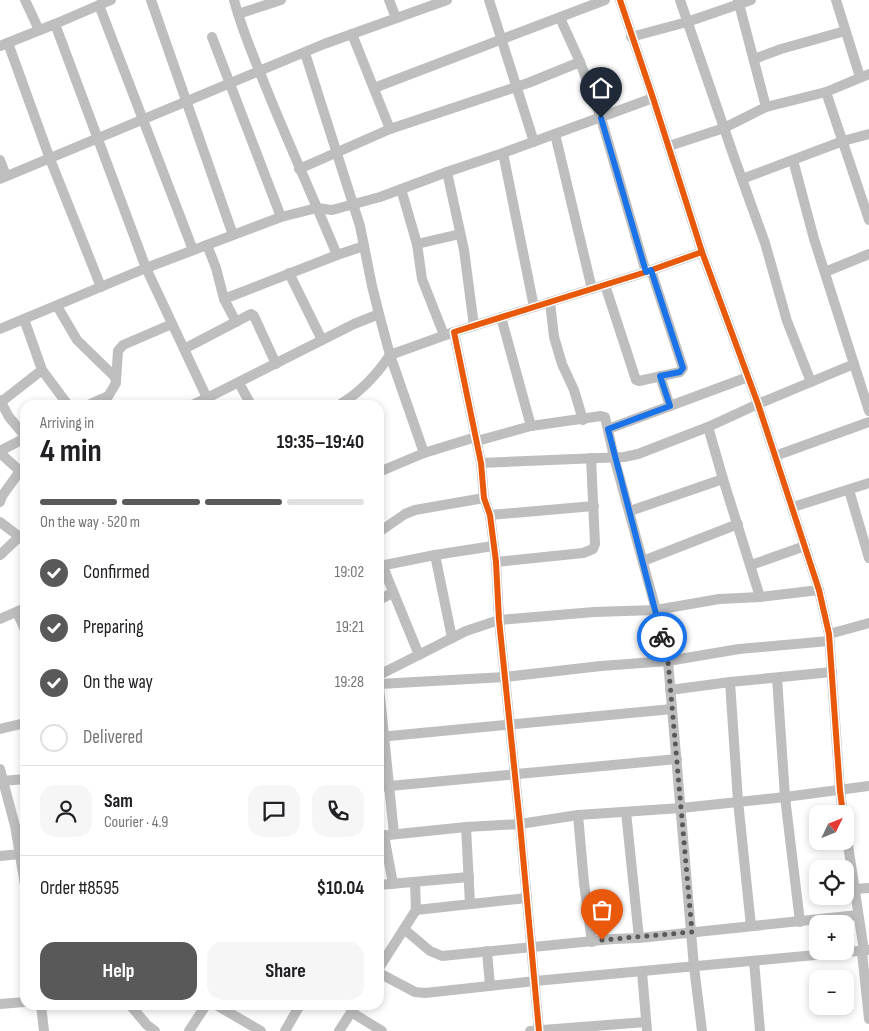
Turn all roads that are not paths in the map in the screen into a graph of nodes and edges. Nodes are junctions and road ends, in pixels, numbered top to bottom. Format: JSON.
{"nodes":[{"id":1,"x":25,"y":0,"type":"edge"},
{"id":2,"x":112,"y":0,"type":"edge"},
{"id":3,"x":151,"y":0,"type":"edge"},
{"id":4,"x":234,"y":0,"type":"edge"},
{"id":5,"x":281,"y":0,"type":"edge"},
{"id":6,"x":388,"y":0,"type":"edge"},
{"id":7,"x":447,"y":0,"type":"edge"},
{"id":8,"x":489,"y":0,"type":"edge"},
{"id":9,"x":605,"y":0,"type":"edge"},
{"id":10,"x":620,"y":0,"type":"edge"},
{"id":11,"x":680,"y":0,"type":"edge"},
{"id":12,"x":751,"y":0,"type":"edge"},
{"id":13,"x":836,"y":0,"type":"edge"},
{"id":14,"x":739,"y":2,"type":"edge"},
{"id":15,"x":92,"y":5,"type":"edge"},
{"id":16,"x":238,"y":14,"type":"junction"},
{"id":17,"x":396,"y":18,"type":"junction"},
{"id":18,"x":560,"y":18,"type":"junction"},
{"id":19,"x":687,"y":22,"type":"junction"},
{"id":20,"x":55,"y":24,"type":"junction"},
{"id":21,"x":39,"y":30,"type":"junction"},
{"id":22,"x":845,"y":31,"type":"junction"},
{"id":23,"x":352,"y":34,"type":"junction"},
{"id":24,"x":212,"y":36,"type":"dead end"},
{"id":25,"x":631,"y":37,"type":"junction"},
{"id":26,"x":502,"y":40,"type":"junction"},
{"id":27,"x":4,"y":45,"type":"edge"},
{"id":28,"x":305,"y":53,"type":"junction"},
{"id":29,"x":754,"y":59,"type":"junction"},
{"id":30,"x":580,"y":62,"type":"junction"},
{"id":31,"x":260,"y":72,"type":"junction"},
{"id":32,"x":864,"y":76,"type":"edge"},
{"id":33,"x":230,"y":84,"type":"junction"},
{"id":34,"x":517,"y":87,"type":"junction"},
{"id":35,"x":374,"y":88,"type":"junction"},
{"id":36,"x":826,"y":92,"type":"junction"},
{"id":37,"x":653,"y":98,"type":"junction"},
{"id":38,"x":187,"y":102,"type":"junction"},
{"id":39,"x":766,"y":107,"type":"junction"},
{"id":40,"x":601,"y":118,"type":"junction"},
{"id":41,"x":143,"y":121,"type":"junction"},
{"id":42,"x":724,"y":128,"type":"junction"},
{"id":43,"x":390,"y":129,"type":"junction"},
{"id":44,"x":555,"y":134,"type":"junction"},
{"id":45,"x":869,"y":134,"type":"edge"},
{"id":46,"x":98,"y":139,"type":"junction"},
{"id":47,"x":843,"y":141,"type":"junction"},
{"id":48,"x":534,"y":142,"type":"junction"},
{"id":49,"x":669,"y":146,"type":"junction"},
{"id":50,"x":503,"y":153,"type":"junction"},
{"id":51,"x":337,"y":154,"type":"junction"},
{"id":52,"x":50,"y":159,"type":"junction"},
{"id":53,"x":0,"y":160,"type":"edge"},
{"id":54,"x":793,"y":160,"type":"junction"},
{"id":55,"x":299,"y":170,"type":"junction"},
{"id":56,"x":447,"y":172,"type":"junction"},
{"id":57,"x":3,"y":178,"type":"edge"},
{"id":58,"x":742,"y":179,"type":"junction"},
{"id":59,"x":401,"y":189,"type":"junction"},
{"id":60,"x":353,"y":204,"type":"junction"},
{"id":61,"x":317,"y":208,"type":"junction"},
{"id":62,"x":281,"y":217,"type":"junction"},
{"id":63,"x":869,"y":220,"type":"edge"},
{"id":64,"x":460,"y":234,"type":"junction"},
{"id":65,"x":233,"y":235,"type":"junction"},
{"id":66,"x":417,"y":244,"type":"junction"},
{"id":67,"x":207,"y":245,"type":"junction"},
{"id":68,"x":364,"y":246,"type":"junction"},
{"id":69,"x":193,"y":250,"type":"junction"},
{"id":70,"x":702,"y":252,"type":"junction"},
{"id":71,"x":869,"y":254,"type":"edge"},
{"id":72,"x":336,"y":255,"type":"junction"},
{"id":73,"x":146,"y":268,"type":"junction"},
{"id":74,"x":649,"y":271,"type":"junction"},
{"id":75,"x":825,"y":272,"type":"junction"},
{"id":76,"x":290,"y":273,"type":"junction"},
{"id":77,"x":605,"y":285,"type":"junction"},
{"id":78,"x":101,"y":287,"type":"junction"},
{"id":79,"x":592,"y":289,"type":"junction"},
{"id":80,"x":224,"y":299,"type":"junction"},
{"id":81,"x":550,"y":302,"type":"junction"},
{"id":82,"x":57,"y":306,"type":"junction"},
{"id":83,"x":534,"y":307,"type":"junction"},
{"id":84,"x":379,"y":314,"type":"junction"},
{"id":85,"x":501,"y":317,"type":"junction"},
{"id":86,"x":24,"y":319,"type":"junction"},
{"id":87,"x":236,"y":322,"type":"junction"},
{"id":88,"x":172,"y":324,"type":"junction"},
{"id":89,"x":474,"y":326,"type":"junction"},
{"id":90,"x":0,"y":329,"type":"edge"},
{"id":91,"x":454,"y":332,"type":"junction"},
{"id":92,"x":444,"y":335,"type":"junction"},
{"id":93,"x":322,"y":340,"type":"junction"},
{"id":94,"x":184,"y":349,"type":"junction"},
{"id":95,"x":390,"y":355,"type":"junction"},
{"id":96,"x":276,"y":364,"type":"junction"},
{"id":97,"x":854,"y":364,"type":"junction"},
{"id":98,"x":42,"y":370,"type":"junction"},
{"id":99,"x":660,"y":376,"type":"junction"},
{"id":100,"x":748,"y":377,"type":"junction"},
{"id":101,"x":811,"y":382,"type":"junction"},
{"id":102,"x":116,"y":383,"type":"junction"},
{"id":103,"x":239,"y":383,"type":"junction"},
{"id":104,"x":207,"y":398,"type":"junction"},
{"id":105,"x":64,"y":400,"type":"edge"},
{"id":106,"x":106,"y":400,"type":"edge"},
{"id":107,"x":203,"y":400,"type":"edge"},
{"id":108,"x":248,"y":400,"type":"edge"},
{"id":109,"x":349,"y":400,"type":"edge"},
{"id":110,"x":0,"y":401,"type":"edge"},
{"id":111,"x":758,"y":404,"type":"junction"},
{"id":112,"x":670,"y":406,"type":"junction"},
{"id":113,"x":869,"y":411,"type":"edge"},
{"id":114,"x":583,"y":420,"type":"junction"},
{"id":115,"x":869,"y":422,"type":"edge"},
{"id":116,"x":532,"y":426,"type":"junction"},
{"id":117,"x":708,"y":426,"type":"junction"},
{"id":118,"x":608,"y":429,"type":"junction"},
{"id":119,"x":20,"y":431,"type":"edge"},
{"id":120,"x":476,"y":439,"type":"junction"},
{"id":121,"x":20,"y":440,"type":"edge"},
{"id":122,"x":0,"y":452,"type":"edge"},
{"id":123,"x":424,"y":452,"type":"junction"},
{"id":124,"x":775,"y":456,"type":"junction"},
{"id":125,"x":614,"y":457,"type":"junction"},
{"id":126,"x":591,"y":458,"type":"junction"},
{"id":127,"x":481,"y":463,"type":"junction"},
{"id":128,"x":20,"y":470,"type":"edge"},
{"id":129,"x":384,"y":470,"type":"edge"},
{"id":130,"x":20,"y":474,"type":"edge"},
{"id":131,"x":723,"y":479,"type":"junction"},
{"id":132,"x":869,"y":483,"type":"edge"},
{"id":133,"x":849,"y":490,"type":"junction"},
{"id":134,"x":484,"y":498,"type":"junction"},
{"id":135,"x":0,"y":502,"type":"edge"},
{"id":136,"x":594,"y":506,"type":"junction"},
{"id":137,"x":793,"y":507,"type":"junction"},
{"id":138,"x":630,"y":511,"type":"junction"},
{"id":139,"x":490,"y":515,"type":"junction"},
{"id":140,"x":0,"y":522,"type":"edge"},
{"id":141,"x":738,"y":524,"type":"junction"},
{"id":142,"x":384,"y":529,"type":"edge"},
{"id":143,"x":20,"y":537,"type":"edge"},
{"id":144,"x":20,"y":540,"type":"edge"},
{"id":145,"x":493,"y":546,"type":"junction"},
{"id":146,"x":805,"y":546,"type":"junction"},
{"id":147,"x":0,"y":555,"type":"edge"},
{"id":148,"x":435,"y":555,"type":"junction"},
{"id":149,"x":869,"y":558,"type":"edge"},
{"id":150,"x":643,"y":561,"type":"junction"},
{"id":151,"x":496,"y":562,"type":"junction"},
{"id":152,"x":750,"y":565,"type":"junction"},
{"id":153,"x":384,"y":566,"type":"edge"},
{"id":154,"x":384,"y":572,"type":"edge"},
{"id":155,"x":819,"y":590,"type":"junction"},
{"id":156,"x":392,"y":593,"type":"junction"},
{"id":157,"x":384,"y":597,"type":"edge"},
{"id":158,"x":760,"y":597,"type":"junction"},
{"id":159,"x":20,"y":610,"type":"edge"},
{"id":160,"x":656,"y":610,"type":"junction"},
{"id":161,"x":0,"y":619,"type":"edge"},
{"id":162,"x":499,"y":620,"type":"junction"},
{"id":163,"x":869,"y":623,"type":"edge"},
{"id":164,"x":829,"y":637,"type":"junction"},
{"id":165,"x":452,"y":638,"type":"junction"},
{"id":166,"x":419,"y":656,"type":"junction"},
{"id":167,"x":668,"y":661,"type":"junction"},
{"id":168,"x":832,"y":672,"type":"junction"},
{"id":169,"x":384,"y":673,"type":"edge"},
{"id":170,"x":505,"y":677,"type":"junction"},
{"id":171,"x":778,"y":678,"type":"junction"},
{"id":172,"x":730,"y":682,"type":"junction"},
{"id":173,"x":384,"y":686,"type":"edge"},
{"id":174,"x":670,"y":690,"type":"junction"},
{"id":175,"x":672,"y":709,"type":"junction"},
{"id":176,"x":20,"y":724,"type":"edge"},
{"id":177,"x":509,"y":725,"type":"junction"},
{"id":178,"x":0,"y":729,"type":"edge"},
{"id":179,"x":384,"y":737,"type":"edge"},
{"id":180,"x":677,"y":759,"type":"junction"},
{"id":181,"x":0,"y":769,"type":"edge"},
{"id":182,"x":515,"y":774,"type":"junction"},
{"id":183,"x":3,"y":780,"type":"junction"},
{"id":184,"x":20,"y":780,"type":"edge"},
{"id":185,"x":384,"y":786,"type":"edge"},
{"id":186,"x":869,"y":786,"type":"edge"},
{"id":187,"x":840,"y":790,"type":"junction"},
{"id":188,"x":785,"y":797,"type":"junction"},
{"id":189,"x":738,"y":802,"type":"junction"},
{"id":190,"x":842,"y":805,"type":"edge"},
{"id":191,"x":681,"y":808,"type":"junction"},
{"id":192,"x":626,"y":812,"type":"junction"},
{"id":193,"x":578,"y":815,"type":"junction"},
{"id":194,"x":520,"y":824,"type":"junction"},
{"id":195,"x":20,"y":826,"type":"edge"},
{"id":196,"x":466,"y":827,"type":"junction"},
{"id":197,"x":386,"y":835,"type":"edge"},
{"id":198,"x":849,"y":850,"type":"edge"},
{"id":199,"x":20,"y":854,"type":"joint"},
{"id":200,"x":0,"y":856,"type":"edge"},
{"id":201,"x":469,"y":878,"type":"junction"},
{"id":202,"x":415,"y":882,"type":"junction"},
{"id":203,"x":393,"y":884,"type":"junction"},
{"id":204,"x":384,"y":885,"type":"edge"},
{"id":205,"x":869,"y":888,"type":"edge"},
{"id":206,"x":855,"y":889,"type":"junction"},
{"id":207,"x":527,"y":898,"type":"junction"},
{"id":208,"x":470,"y":904,"type":"junction"},
{"id":209,"x":416,"y":910,"type":"junction"},
{"id":210,"x":858,"y":915,"type":"junction"},
{"id":211,"x":800,"y":922,"type":"junction"},
{"id":212,"x":751,"y":926,"type":"junction"},
{"id":213,"x":404,"y":929,"type":"junction"},
{"id":214,"x":692,"y":932,"type":"junction"},
{"id":215,"x":639,"y":938,"type":"junction"},
{"id":216,"x":592,"y":942,"type":"junction"},
{"id":217,"x":531,"y":948,"type":"junction"},
{"id":218,"x":384,"y":950,"type":"edge"},
{"id":219,"x":487,"y":951,"type":"junction"},
{"id":220,"x":866,"y":951,"type":"edge"},
{"id":221,"x":754,"y":961,"type":"junction"},
{"id":222,"x":694,"y":967,"type":"junction"},
{"id":223,"x":642,"y":972,"type":"junction"},
{"id":224,"x":384,"y":975,"type":"edge"},
{"id":225,"x":534,"y":981,"type":"junction"},
{"id":226,"x":490,"y":986,"type":"junction"},
{"id":227,"x":868,"y":1001,"type":"edge"},
{"id":228,"x":20,"y":1002,"type":"edge"},
{"id":229,"x":0,"y":1004,"type":"edge"},
{"id":230,"x":42,"y":1010,"type":"edge"},
{"id":231,"x":135,"y":1010,"type":"edge"},
{"id":232,"x":203,"y":1010,"type":"edge"},
{"id":233,"x":225,"y":1010,"type":"edge"},
{"id":234,"x":297,"y":1010,"type":"edge"},
{"id":235,"x":353,"y":1010,"type":"edge"},
{"id":236,"x":356,"y":1010,"type":"edge"},
{"id":237,"x":869,"y":1019,"type":"edge"},
{"id":238,"x":647,"y":1026,"type":"edge"},
{"id":239,"x":44,"y":1031,"type":"edge"},
{"id":240,"x":155,"y":1031,"type":"edge"},
{"id":241,"x":189,"y":1031,"type":"edge"},
{"id":242,"x":261,"y":1031,"type":"edge"},
{"id":243,"x":285,"y":1031,"type":"edge"},
{"id":244,"x":339,"y":1031,"type":"edge"},
{"id":245,"x":382,"y":1031,"type":"edge"},
{"id":246,"x":536,"y":1031,"type":"edge"},
{"id":247,"x":702,"y":1031,"type":"edge"},
{"id":248,"x":760,"y":1031,"type":"edge"}],
"edges":[{"from":1,"to":21,"type":"street"},
{"from":2,"to":15,"type":"street"},
{"from":3,"to":38,"type":"street"},
{"from":4,"to":16,"type":"street"},
{"from":5,"to":16,"type":"street"},
{"from":6,"to":17,"type":"street"},
{"from":7,"to":17,"type":"street"},
{"from":8,"to":26,"type":"street"},
{"from":9,"to":18,"type":"street"},
{"from":10,"to":25,"type":"street"},
{"from":11,"to":19,"type":"street"},
{"from":12,"to":14,"type":"street"},
{"from":13,"to":22,"type":"street"},
{"from":14,"to":19,"type":"street"},
{"from":14,"to":29,"type":"street"},
{"from":15,"to":20,"type":"street"},
{"from":15,"to":41,"type":"street"},
{"from":16,"to":31,"type":"street"},
{"from":17,"to":23,"type":"street"},
{"from":18,"to":26,"type":"street"},
{"from":18,"to":30,"type":"street"},
{"from":19,"to":25,"type":"street"},
{"from":19,"to":42,"type":"street"},
{"from":20,"to":21,"type":"street"},
{"from":20,"to":46,"type":"street"},
{"from":21,"to":27,"type":"street"},
{"from":22,"to":29,"type":"street"},
{"from":22,"to":32,"type":"street"},
{"from":23,"to":28,"type":"street"},
{"from":23,"to":35,"type":"street"},
{"from":24,"to":33,"type":"street"},
{"from":25,"to":37,"type":"street"},
{"from":26,"to":34,"type":"street"},
{"from":26,"to":35,"type":"street"},
{"from":27,"to":52,"type":"street"},
{"from":28,"to":31,"type":"street"},
{"from":28,"to":51,"type":"street"},
{"from":29,"to":39,"type":"street"},
{"from":30,"to":34,"type":"street"},
{"from":30,"to":40,"type":"street"},
{"from":31,"to":33,"type":"street"},
{"from":31,"to":55,"type":"street"},
{"from":32,"to":36,"type":"street"},
{"from":33,"to":38,"type":"street"},
{"from":33,"to":62,"type":"street"},
{"from":34,"to":43,"type":"street"},
{"from":34,"to":48,"type":"street"},
{"from":35,"to":43,"type":"street"},
{"from":36,"to":39,"type":"street"},
{"from":36,"to":47,"type":"street"},
{"from":37,"to":40,"type":"street"},
{"from":37,"to":49,"type":"street"},
{"from":38,"to":41,"type":"street"},
{"from":38,"to":65,"type":"street"},
{"from":39,"to":42,"type":"street"},
{"from":40,"to":44,"type":"street"},
{"from":40,"to":74,"type":"street"},
{"from":41,"to":46,"type":"street"},
{"from":41,"to":69,"type":"street"},
{"from":42,"to":49,"type":"street"},
{"from":42,"to":58,"type":"street"},
{"from":43,"to":51,"type":"street"},
{"from":44,"to":48,"type":"street"},
{"from":44,"to":79,"type":"street"},
{"from":45,"to":47,"type":"street"},
{"from":46,"to":52,"type":"street"},
{"from":46,"to":73,"type":"street"},
{"from":47,"to":54,"type":"street"},
{"from":47,"to":63,"type":"street"},
{"from":48,"to":50,"type":"street"},
{"from":49,"to":70,"type":"street"},
{"from":50,"to":56,"type":"street"},
{"from":50,"to":83,"type":"street"},
{"from":51,"to":55,"type":"street"},
{"from":51,"to":60,"type":"street"},
{"from":52,"to":57,"type":"street"},
{"from":52,"to":78,"type":"street"},
{"from":53,"to":57,"type":"street"},
{"from":54,"to":58,"type":"street"},
{"from":54,"to":75,"type":"street"},
{"from":55,"to":61,"type":"street"},
{"from":56,"to":59,"type":"street"},
{"from":56,"to":64,"type":"street"},
{"from":58,"to":101,"type":"street"},
{"from":59,"to":60,"type":"street"},
{"from":59,"to":66,"type":"street"},
{"from":60,"to":61,"type":"street"},
{"from":60,"to":68,"type":"street"},
{"from":61,"to":62,"type":"street"},
{"from":61,"to":72,"type":"street"},
{"from":62,"to":65,"type":"street"},
{"from":64,"to":66,"type":"street"},
{"from":64,"to":89,"type":"street"},
{"from":65,"to":67,"type":"street"},
{"from":66,"to":92,"type":"street"},
{"from":67,"to":69,"type":"street"},
{"from":67,"to":80,"type":"street"},
{"from":68,"to":72,"type":"street"},
{"from":68,"to":84,"type":"street"},
{"from":69,"to":73,"type":"street"},
{"from":70,"to":74,"type":"street"},
{"from":70,"to":100,"type":"street"},
{"from":71,"to":75,"type":"street"},
{"from":72,"to":76,"type":"street"},
{"from":73,"to":78,"type":"street"},
{"from":73,"to":88,"type":"street"},
{"from":74,"to":77,"type":"street"},
{"from":74,"to":99,"type":"street"},
{"from":75,"to":97,"type":"street"},
{"from":76,"to":80,"type":"street"},
{"from":76,"to":93,"type":"street"},
{"from":77,"to":79,"type":"street"},
{"from":77,"to":99,"type":"street"},
{"from":78,"to":82,"type":"street"},
{"from":79,"to":81,"type":"street"},
{"from":80,"to":87,"type":"street"},
{"from":81,"to":83,"type":"street"},
{"from":81,"to":114,"type":"street"},
{"from":82,"to":86,"type":"street"},
{"from":82,"to":102,"type":"street"},
{"from":83,"to":85,"type":"street"},
{"from":84,"to":93,"type":"street"},
{"from":84,"to":95,"type":"street"},
{"from":85,"to":89,"type":"street"},
{"from":85,"to":116,"type":"street"},
{"from":86,"to":90,"type":"street"},
{"from":86,"to":98,"type":"street"},
{"from":87,"to":94,"type":"street"},
{"from":87,"to":96,"type":"street"},
{"from":88,"to":94,"type":"street"},
{"from":88,"to":102,"type":"street"},
{"from":89,"to":91,"type":"street"},
{"from":91,"to":92,"type":"street"},
{"from":91,"to":120,"type":"street"},
{"from":92,"to":95,"type":"street"},
{"from":93,"to":96,"type":"street"},
{"from":94,"to":104,"type":"street"},
{"from":95,"to":109,"type":"street"},
{"from":95,"to":123,"type":"street"},
{"from":96,"to":103,"type":"street"},
{"from":97,"to":101,"type":"street"},
{"from":97,"to":113,"type":"street"},
{"from":98,"to":105,"type":"street"},
{"from":98,"to":110,"type":"street"},
{"from":99,"to":112,"type":"street"},
{"from":100,"to":111,"type":"street"},
{"from":100,"to":112,"type":"street"},
{"from":101,"to":111,"type":"street"},
{"from":102,"to":106,"type":"street"},
{"from":103,"to":104,"type":"street"},
{"from":103,"to":108,"type":"street"},
{"from":104,"to":107,"type":"street"},
{"from":110,"to":119,"type":"street"},
{"from":111,"to":117,"type":"street"},
{"from":111,"to":124,"type":"street"},
{"from":112,"to":118,"type":"street"},
{"from":114,"to":116,"type":"street"},
{"from":114,"to":118,"type":"street"},
{"from":115,"to":124,"type":"street"},
{"from":116,"to":120,"type":"street"},
{"from":117,"to":125,"type":"street"},
{"from":117,"to":131,"type":"street"},
{"from":118,"to":125,"type":"street"},
{"from":120,"to":123,"type":"street"},
{"from":120,"to":127,"type":"street"},
{"from":121,"to":122,"type":"street"},
{"from":122,"to":128,"type":"street"},
{"from":123,"to":129,"type":"street"},
{"from":124,"to":137,"type":"street"},
{"from":125,"to":126,"type":"street"},
{"from":125,"to":138,"type":"street"},
{"from":126,"to":127,"type":"street"},
{"from":126,"to":136,"type":"street"},
{"from":127,"to":134,"type":"street"},
{"from":130,"to":135,"type":"street"},
{"from":131,"to":138,"type":"street"},
{"from":131,"to":141,"type":"street"},
{"from":132,"to":133,"type":"street"},
{"from":133,"to":137,"type":"street"},
{"from":133,"to":149,"type":"street"},
{"from":134,"to":139,"type":"street"},
{"from":134,"to":142,"type":"street"},
{"from":136,"to":139,"type":"street"},
{"from":136,"to":151,"type":"street"},
{"from":137,"to":146,"type":"street"},
{"from":138,"to":150,"type":"street"},
{"from":139,"to":145,"type":"street"},
{"from":140,"to":143,"type":"street"},
{"from":141,"to":150,"type":"street"},
{"from":141,"to":152,"type":"street"},
{"from":144,"to":147,"type":"street"},
{"from":145,"to":148,"type":"street"},
{"from":145,"to":151,"type":"street"},
{"from":146,"to":152,"type":"street"},
{"from":146,"to":155,"type":"street"},
{"from":148,"to":153,"type":"street"},
{"from":148,"to":165,"type":"street"},
{"from":150,"to":160,"type":"street"},
{"from":151,"to":162,"type":"street"},
{"from":152,"to":158,"type":"street"},
{"from":154,"to":156,"type":"street"},
{"from":155,"to":158,"type":"street"},
{"from":155,"to":164,"type":"street"},
{"from":156,"to":157,"type":"street"},
{"from":156,"to":166,"type":"street"},
{"from":158,"to":160,"type":"street"},
{"from":159,"to":161,"type":"street"},
{"from":160,"to":162,"type":"street"},
{"from":160,"to":167,"type":"street"},
{"from":162,"to":165,"type":"street"},
{"from":162,"to":170,"type":"street"},
{"from":163,"to":164,"type":"street"},
{"from":164,"to":167,"type":"street"},
{"from":164,"to":168,"type":"street"},
{"from":165,"to":166,"type":"street"},
{"from":166,"to":169,"type":"street"},
{"from":167,"to":170,"type":"street"},
{"from":167,"to":174,"type":"street"},
{"from":168,"to":171,"type":"street"},
{"from":168,"to":187,"type":"street"},
{"from":170,"to":173,"type":"street"},
{"from":170,"to":177,"type":"street"},
{"from":171,"to":172,"type":"street"},
{"from":171,"to":188,"type":"street"},
{"from":172,"to":174,"type":"street"},
{"from":172,"to":189,"type":"street"},
{"from":174,"to":175,"type":"street"},
{"from":175,"to":177,"type":"street"},
{"from":175,"to":180,"type":"street"},
{"from":176,"to":178,"type":"street"},
{"from":177,"to":179,"type":"street"},
{"from":177,"to":182,"type":"street"},
{"from":180,"to":182,"type":"street"},
{"from":180,"to":191,"type":"street"},
{"from":181,"to":183,"type":"street"},
{"from":182,"to":185,"type":"street"},
{"from":182,"to":194,"type":"street"},
{"from":183,"to":184,"type":"street"},
{"from":183,"to":195,"type":"street"},
{"from":185,"to":197,"type":"street"},
{"from":186,"to":187,"type":"street"},
{"from":187,"to":188,"type":"street"},
{"from":187,"to":190,"type":"street"},
{"from":188,"to":189,"type":"street"},
{"from":188,"to":211,"type":"street"},
{"from":189,"to":191,"type":"street"},
{"from":189,"to":212,"type":"street"},
{"from":191,"to":192,"type":"street"},
{"from":191,"to":214,"type":"street"},
{"from":192,"to":193,"type":"street"},
{"from":192,"to":215,"type":"street"},
{"from":193,"to":194,"type":"street"},
{"from":193,"to":216,"type":"street"},
{"from":194,"to":196,"type":"street"},
{"from":194,"to":207,"type":"street"},
{"from":195,"to":199,"type":"street"},
{"from":196,"to":197,"type":"street"},
{"from":196,"to":201,"type":"street"},
{"from":197,"to":203,"type":"street"},
{"from":198,"to":206,"type":"street"},
{"from":199,"to":200,"type":"street"},
{"from":201,"to":202,"type":"street"},
{"from":201,"to":208,"type":"street"},
{"from":202,"to":203,"type":"street"},
{"from":202,"to":209,"type":"street"},
{"from":203,"to":204,"type":"street"},
{"from":205,"to":206,"type":"street"},
{"from":206,"to":210,"type":"street"},
{"from":207,"to":208,"type":"street"},
{"from":207,"to":217,"type":"street"},
{"from":208,"to":209,"type":"street"},
{"from":209,"to":213,"type":"street"},
{"from":210,"to":211,"type":"street"},
{"from":210,"to":220,"type":"street"},
{"from":211,"to":212,"type":"street"},
{"from":212,"to":214,"type":"street"},
{"from":213,"to":218,"type":"street"},
{"from":213,"to":219,"type":"street"},
{"from":214,"to":215,"type":"street"},
{"from":214,"to":222,"type":"street"},
{"from":215,"to":216,"type":"street"},
{"from":216,"to":217,"type":"street"},
{"from":217,"to":219,"type":"street"},
{"from":217,"to":225,"type":"street"},
{"from":219,"to":226,"type":"street"},
{"from":220,"to":221,"type":"street"},
{"from":220,"to":227,"type":"street"},
{"from":221,"to":222,"type":"street"},
{"from":221,"to":248,"type":"street"},
{"from":222,"to":223,"type":"street"},
{"from":222,"to":247,"type":"street"},
{"from":223,"to":225,"type":"street"},
{"from":223,"to":238,"type":"street"},
{"from":224,"to":226,"type":"street"},
{"from":225,"to":226,"type":"street"},
{"from":225,"to":246,"type":"street"},
{"from":227,"to":237,"type":"street"},
{"from":228,"to":229,"type":"street"},
{"from":230,"to":239,"type":"street"},
{"from":231,"to":240,"type":"street"},
{"from":232,"to":241,"type":"street"},
{"from":233,"to":242,"type":"street"},
{"from":234,"to":243,"type":"street"},
{"from":235,"to":244,"type":"street"},
{"from":236,"to":245,"type":"street"},
{"from":238,"to":246,"type":"street"}]}
